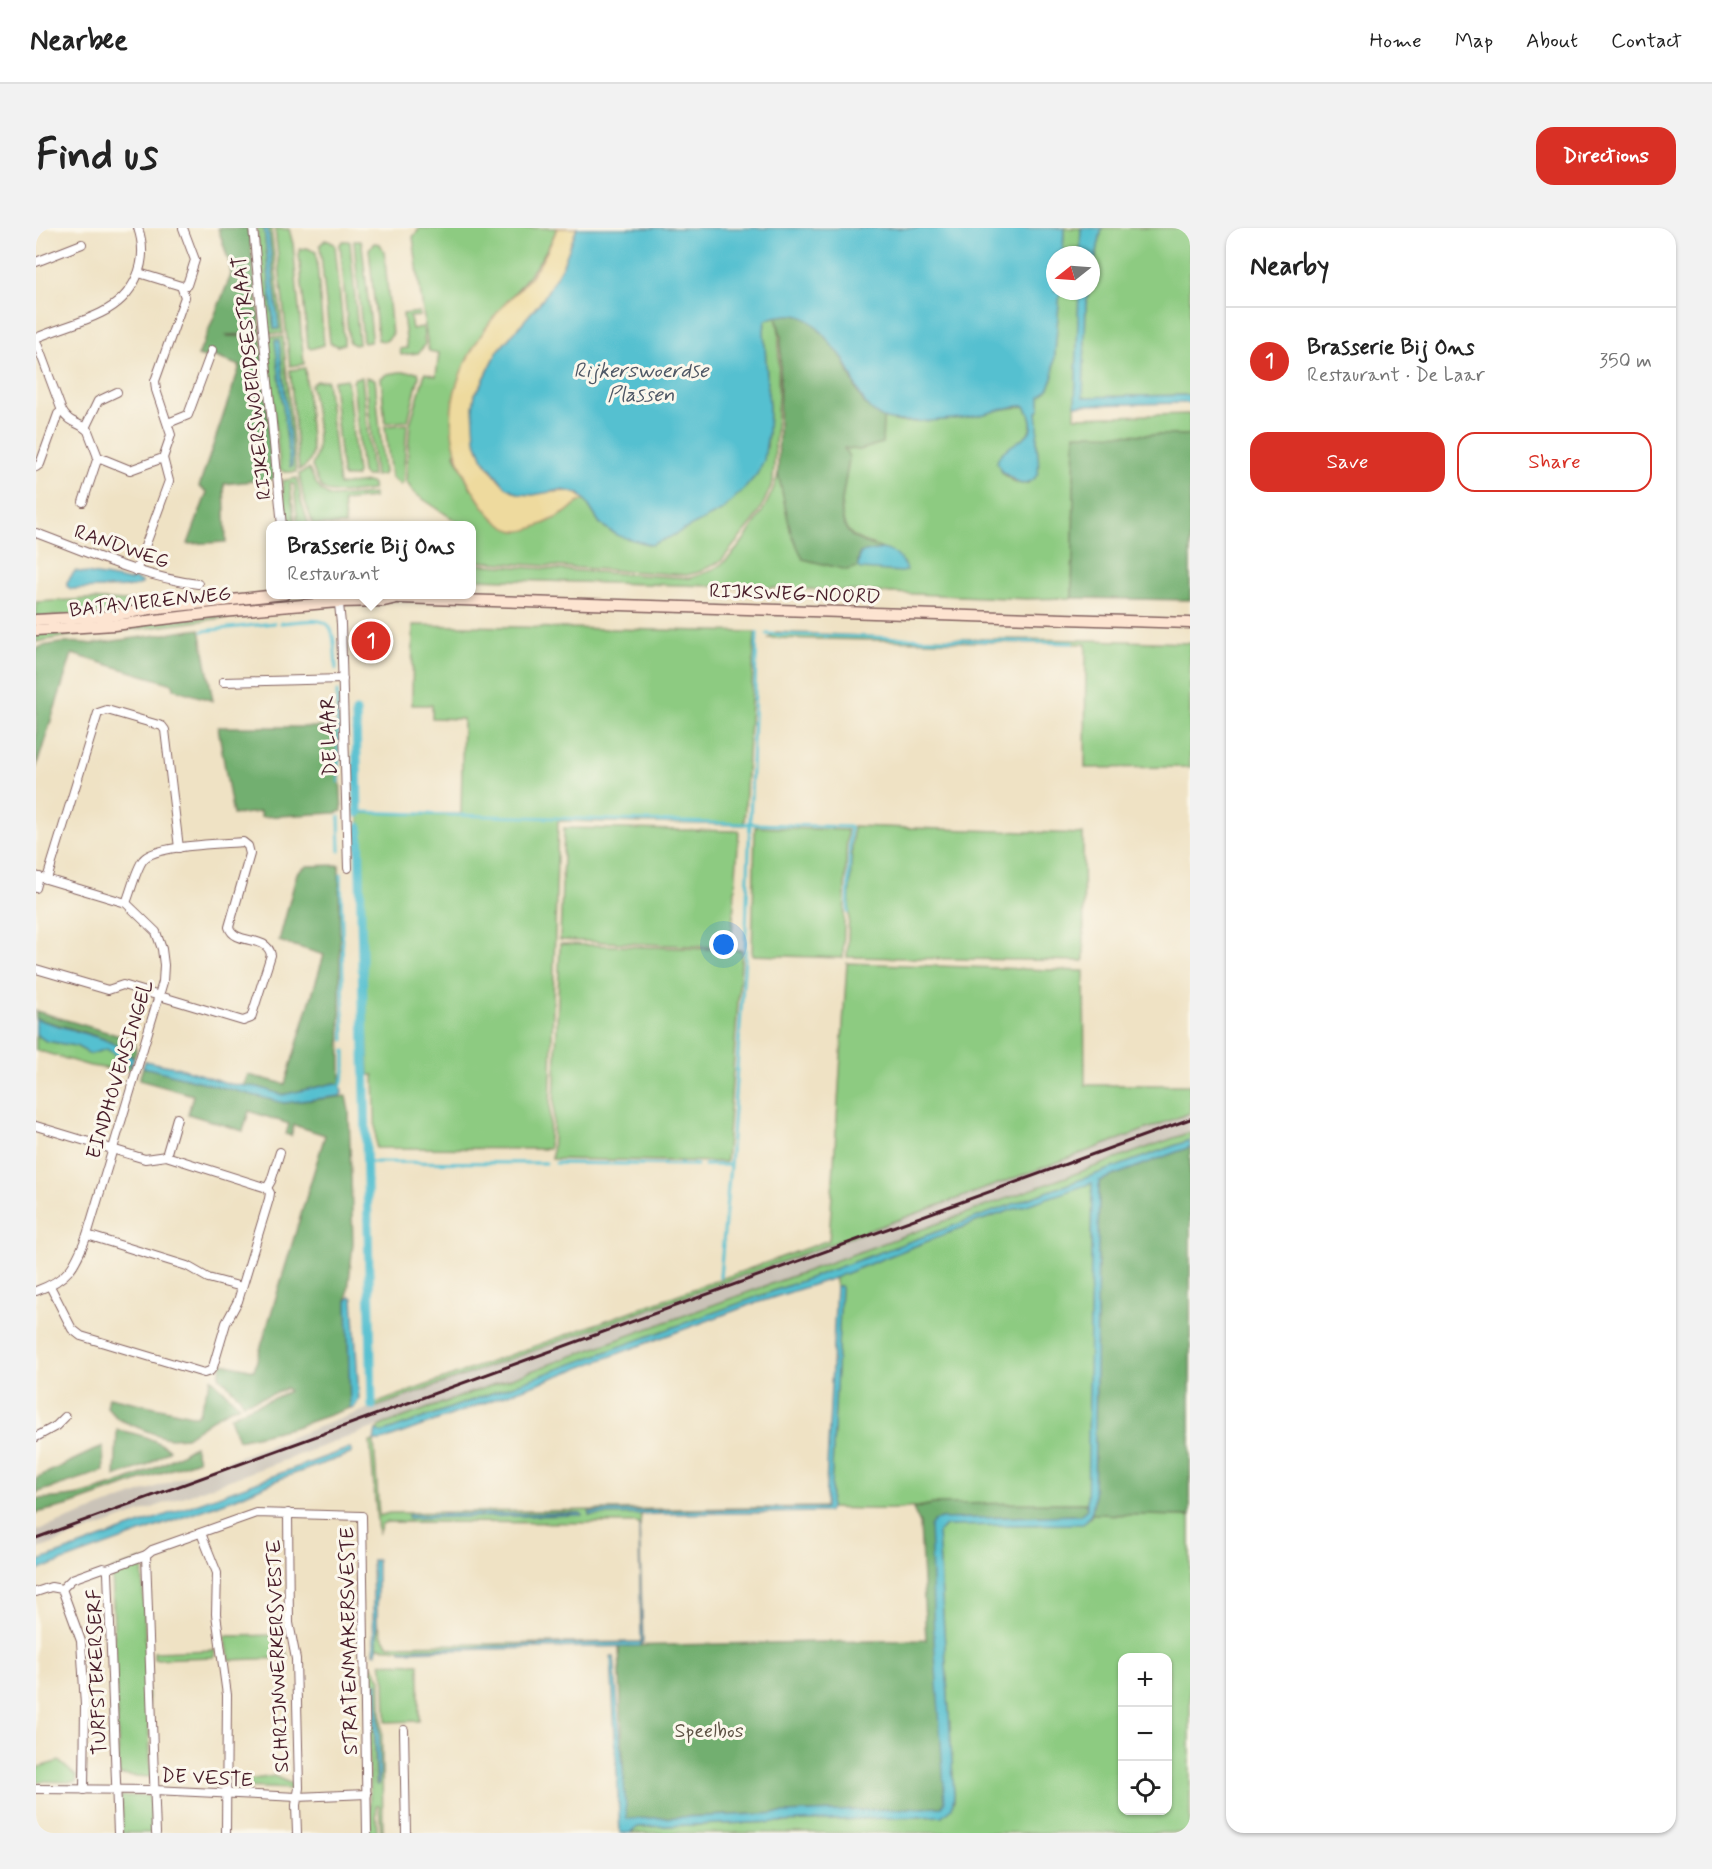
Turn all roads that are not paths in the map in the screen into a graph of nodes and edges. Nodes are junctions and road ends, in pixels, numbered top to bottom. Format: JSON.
{"nodes":[{"id":1,"x":138,"y":228,"type":"edge"},
{"id":2,"x":183,"y":228,"type":"edge"},
{"id":3,"x":253,"y":228,"type":"edge"},
{"id":4,"x":82,"y":244,"type":"dead end"},
{"id":5,"x":36,"y":262,"type":"edge"},
{"id":6,"x":140,"y":273,"type":"junction"},
{"id":7,"x":181,"y":286,"type":"junction"},
{"id":8,"x":36,"y":340,"type":"edge"},
{"id":9,"x":212,"y":350,"type":"dead end"},
{"id":10,"x":117,"y":392,"type":"dead end"},
{"id":11,"x":62,"y":411,"type":"junction"},
{"id":12,"x":168,"y":423,"type":"junction"},
{"id":13,"x":85,"y":428,"type":"junction"},
{"id":14,"x":98,"y":457,"type":"junction"},
{"id":15,"x":163,"y":458,"type":"junction"},
{"id":16,"x":36,"y":467,"type":"edge"},
{"id":17,"x":83,"y":502,"type":"dead end"},
{"id":18,"x":282,"y":521,"type":"edge"},
{"id":19,"x":36,"y":532,"type":"edge"},
{"id":20,"x":136,"y":571,"type":"junction"},
{"id":21,"x":198,"y":584,"type":"dead end"},
{"id":22,"x":266,"y":596,"type":"edge"},
{"id":23,"x":330,"y":599,"type":"edge"},
{"id":24,"x":338,"y":599,"type":"edge"},
{"id":25,"x":353,"y":599,"type":"edge"},
{"id":26,"x":395,"y":599,"type":"edge"},
{"id":27,"x":432,"y":599,"type":"edge"},
{"id":28,"x":36,"y":620,"type":"edge"},
{"id":29,"x":1190,"y":623,"type":"edge"},
{"id":30,"x":36,"y":630,"type":"edge"},
{"id":31,"x":343,"y":679,"type":"junction"},
{"id":32,"x":223,"y":682,"type":"dead end"},
{"id":33,"x":178,"y":848,"type":"junction"},
{"id":34,"x":348,"y":868,"type":"dead end"},
{"id":35,"x":41,"y":877,"type":"edge"},
{"id":36,"x":36,"y":888,"type":"edge"},
{"id":37,"x":126,"y":903,"type":"junction"},
{"id":38,"x":36,"y":969,"type":"edge"},
{"id":39,"x":159,"y":997,"type":"junction"},
{"id":40,"x":177,"y":1118,"type":"dead end"},
{"id":41,"x":36,"y":1126,"type":"edge"},
{"id":42,"x":112,"y":1149,"type":"junction"},
{"id":43,"x":280,"y":1152,"type":"dead end"},
{"id":44,"x":166,"y":1156,"type":"junction"},
{"id":45,"x":267,"y":1188,"type":"junction"},
{"id":46,"x":87,"y":1235,"type":"junction"},
{"id":47,"x":50,"y":1286,"type":"junction"},
{"id":48,"x":242,"y":1287,"type":"junction"},
{"id":49,"x":36,"y":1291,"type":"edge"},
{"id":50,"x":65,"y":1417,"type":"dead end"},
{"id":51,"x":36,"y":1437,"type":"edge"},
{"id":52,"x":288,"y":1513,"type":"junction"},
{"id":53,"x":201,"y":1533,"type":"junction"},
{"id":54,"x":146,"y":1554,"type":"junction"},
{"id":55,"x":106,"y":1569,"type":"junction"},
{"id":56,"x":62,"y":1589,"type":"junction"},
{"id":57,"x":36,"y":1592,"type":"edge"},
{"id":58,"x":404,"y":1730,"type":"dead end"},
{"id":59,"x":36,"y":1789,"type":"edge"},
{"id":60,"x":84,"y":1790,"type":"junction"},
{"id":61,"x":117,"y":1790,"type":"junction"},
{"id":62,"x":154,"y":1790,"type":"junction"},
{"id":63,"x":367,"y":1794,"type":"junction"},
{"id":64,"x":227,"y":1795,"type":"junction"},
{"id":65,"x":297,"y":1797,"type":"junction"},
{"id":66,"x":118,"y":1833,"type":"edge"},
{"id":67,"x":156,"y":1833,"type":"edge"},
{"id":68,"x":226,"y":1833,"type":"edge"},
{"id":69,"x":297,"y":1833,"type":"edge"},
{"id":70,"x":368,"y":1833,"type":"edge"},
{"id":71,"x":406,"y":1833,"type":"edge"}],
"edges":[{"from":1,"to":6,"type":"street"},
{"from":2,"to":7,"type":"street"},
{"from":3,"to":18,"type":"street","name":"RIJKERSWOERDSESTRAAT"},
{"from":4,"to":5,"type":"street"},
{"from":6,"to":7,"type":"street"},
{"from":6,"to":8,"type":"street"},
{"from":7,"to":12,"type":"street"},
{"from":8,"to":11,"type":"street"},
{"from":9,"to":12,"type":"street"},
{"from":10,"to":13,"type":"street"},
{"from":11,"to":13,"type":"street"},
{"from":11,"to":16,"type":"street"},
{"from":12,"to":15,"type":"street"},
{"from":13,"to":14,"type":"street"},
{"from":14,"to":15,"type":"street"},
{"from":14,"to":17,"type":"street"},
{"from":15,"to":20,"type":"street"},
{"from":19,"to":20,"type":"street","name":"RANDWEG"},
{"from":20,"to":21,"type":"street","name":"RANDWEG"},
{"from":22,"to":28,"type":"main road","name":"BATAVIERENWEG"},
{"from":23,"to":30,"type":"main road","name":"BATAVIERENWEG"},
{"from":24,"to":31,"type":"street","name":"DE LAAR"},
{"from":25,"to":26,"type":"main road","name":"BATAVIERENWEG"},
{"from":27,"to":29,"type":"main road","name":"RIJKSWEG-NOORD"},
{"from":31,"to":32,"type":"street"},
{"from":31,"to":34,"type":"street","name":"DE LAAR"},
{"from":33,"to":35,"type":"street"},
{"from":33,"to":37,"type":"street"},
{"from":33,"to":39,"type":"street"},
{"from":35,"to":36,"type":"street"},
{"from":35,"to":37,"type":"street","name":"EINDHOVENSINGEL"},
{"from":37,"to":39,"type":"street","name":"EINDHOVENSINGEL"},
{"from":38,"to":39,"type":"street"},
{"from":39,"to":42,"type":"street","name":"EINDHOVENSINGEL"},
{"from":40,"to":44,"type":"street"},
{"from":41,"to":42,"type":"street"},
{"from":42,"to":44,"type":"street"},
{"from":42,"to":46,"type":"street","name":"EINDHOVENSINGEL"},
{"from":43,"to":45,"type":"street"},
{"from":44,"to":45,"type":"street"},
{"from":45,"to":48,"type":"street"},
{"from":46,"to":47,"type":"street","name":"EINDHOVENSINGEL"},
{"from":46,"to":48,"type":"street"},
{"from":47,"to":48,"type":"street"},
{"from":47,"to":49,"type":"street","name":"EINDHOVENSINGEL"},
{"from":50,"to":51,"type":"street"},
{"from":52,"to":53,"type":"street","name":"STRATENMAKERSVESTE"},
{"from":52,"to":63,"type":"street","name":"STRATENMAKERSVESTE"},
{"from":52,"to":65,"type":"street","name":"SCHRIJNWERKERSVESTE"},
{"from":53,"to":54,"type":"street","name":"STRATENMAKERSVESTE"},
{"from":53,"to":64,"type":"street"},
{"from":54,"to":55,"type":"street","name":"STRATENMAKERSVESTE"},
{"from":54,"to":62,"type":"street"},
{"from":55,"to":56,"type":"street","name":"TURFSTEKERSERF"},
{"from":55,"to":61,"type":"street","name":"TURFSTEKERSERF"},
{"from":56,"to":57,"type":"street"},
{"from":56,"to":60,"type":"street"},
{"from":58,"to":71,"type":"street"},
{"from":59,"to":60,"type":"street","name":"DE VESTE"},
{"from":60,"to":61,"type":"street","name":"DE VESTE"},
{"from":61,"to":62,"type":"street","name":"DE VESTE"},
{"from":61,"to":66,"type":"street","name":"TURFSTEKERSERF"},
{"from":62,"to":64,"type":"street","name":"DE VESTE"},
{"from":62,"to":67,"type":"street"},
{"from":63,"to":65,"type":"street","name":"DE VESTE"},
{"from":63,"to":70,"type":"street"},
{"from":64,"to":65,"type":"street","name":"DE VESTE"},
{"from":64,"to":68,"type":"street"},
{"from":65,"to":69,"type":"street","name":"SCHRIJNWERKERSVESTE"}]}
